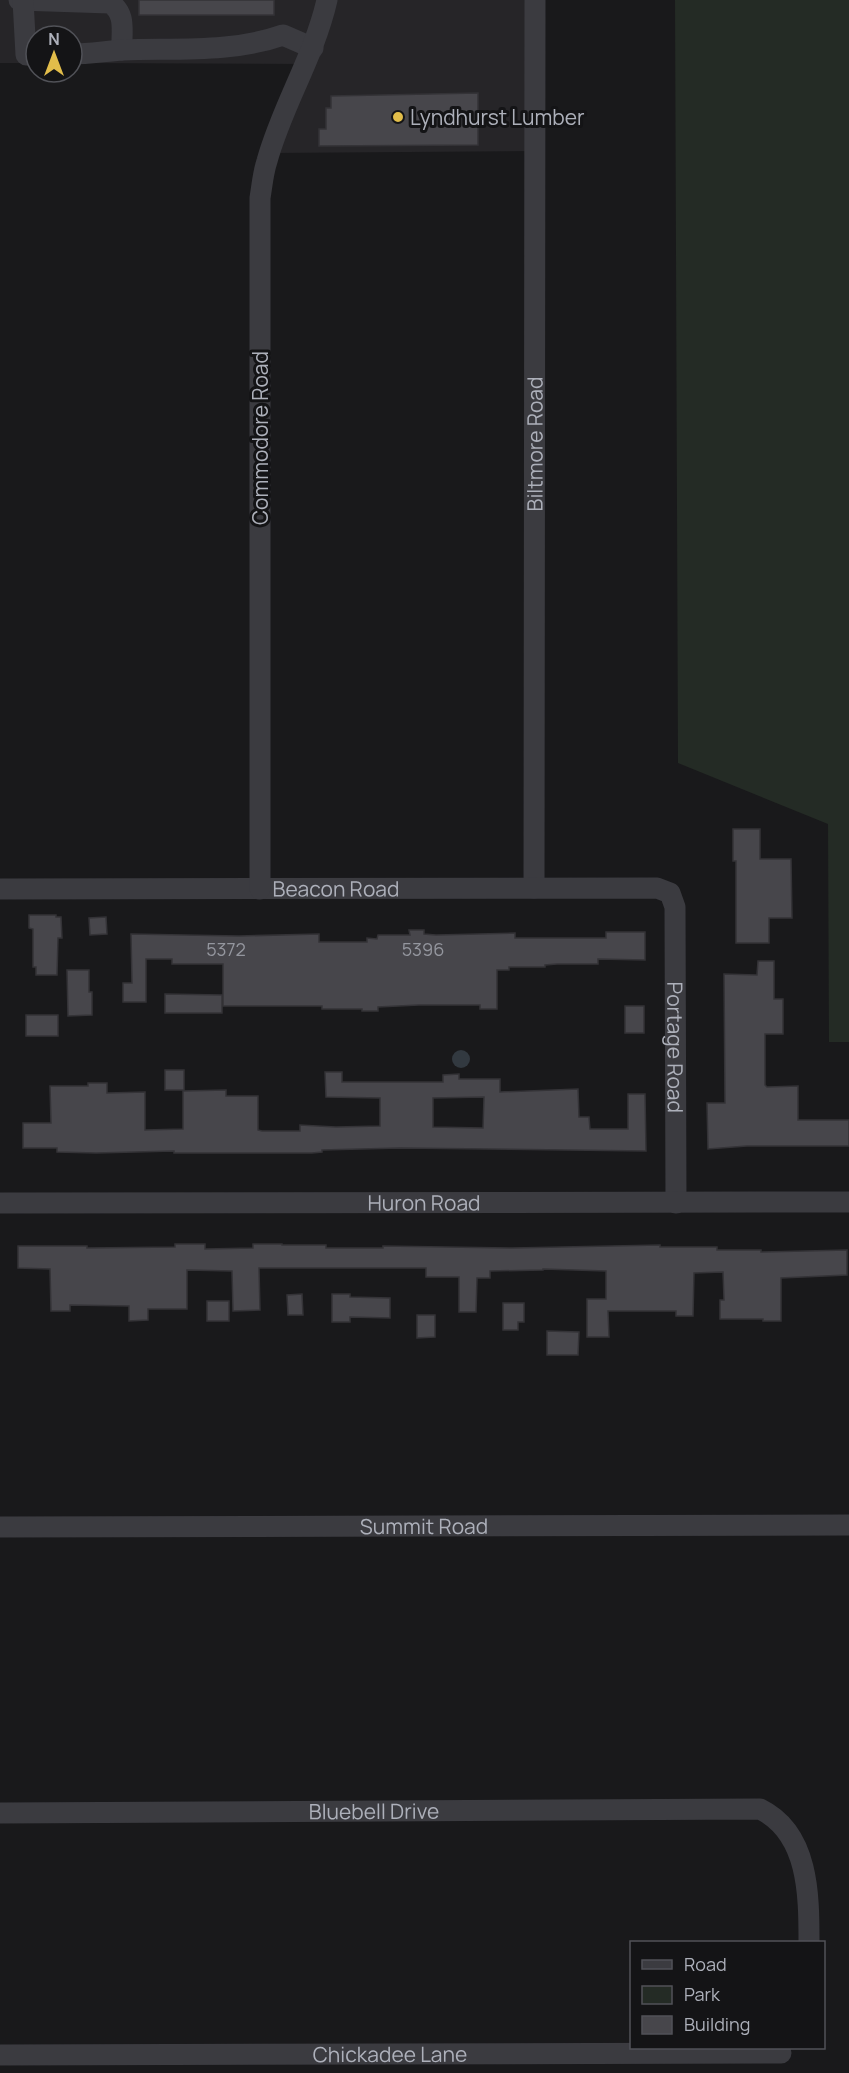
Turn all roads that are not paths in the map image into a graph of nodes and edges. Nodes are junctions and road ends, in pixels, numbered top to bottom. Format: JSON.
{"nodes":[{"id":1,"x":19,"y":0,"type":"edge"},
{"id":2,"x":23,"y":0,"type":"edge"},
{"id":3,"x":327,"y":0,"type":"edge"},
{"id":4,"x":535,"y":0,"type":"edge"},
{"id":5,"x":24,"y":24,"type":"edge"},
{"id":6,"x":313,"y":48,"type":"junction"},
{"id":7,"x":122,"y":50,"type":"junction"},
{"id":8,"x":84,"y":53,"type":"edge"},
{"id":9,"x":534,"y":888,"type":"junction"},
{"id":10,"x":0,"y":889,"type":"edge"},
{"id":11,"x":260,"y":889,"type":"junction"},
{"id":12,"x":670,"y":893,"type":"joint"},
{"id":13,"x":849,"y":1202,"type":"edge"},
{"id":14,"x":0,"y":1203,"type":"edge"},
{"id":15,"x":676,"y":1203,"type":"junction"},
{"id":16,"x":849,"y":1525,"type":"edge"},
{"id":17,"x":0,"y":1527,"type":"edge"},
{"id":18,"x":0,"y":1813,"type":"edge"},
{"id":19,"x":809,"y":1941,"type":"edge"},
{"id":20,"x":0,"y":2055,"type":"edge"},
{"id":21,"x":780,"y":2058,"type":"edge"}],
"edges":[{"from":1,"to":2,"type":"street"},
{"from":2,"to":5,"type":"street"},
{"from":2,"to":7,"type":"street"},
{"from":3,"to":6,"type":"street","name":"Commodore Road"},
{"from":4,"to":9,"type":"street","name":"Biltmore Road"},
{"from":6,"to":7,"type":"street"},
{"from":6,"to":11,"type":"street","name":"Commodore Road"},
{"from":7,"to":8,"type":"street"},
{"from":9,"to":11,"type":"street","name":"Beacon Road"},
{"from":9,"to":12,"type":"street","name":"Beacon Road"},
{"from":10,"to":11,"type":"street","name":"Beacon Road"},
{"from":12,"to":15,"type":"street","name":"Portage Road"},
{"from":13,"to":15,"type":"street","name":"Huron Road"},
{"from":14,"to":15,"type":"street","name":"Huron Road"},
{"from":16,"to":17,"type":"street","name":"Summit Road"},
{"from":18,"to":19,"type":"street","name":"Bluebell Drive"},
{"from":20,"to":21,"type":"street","name":"Chickadee Lane"}]}
